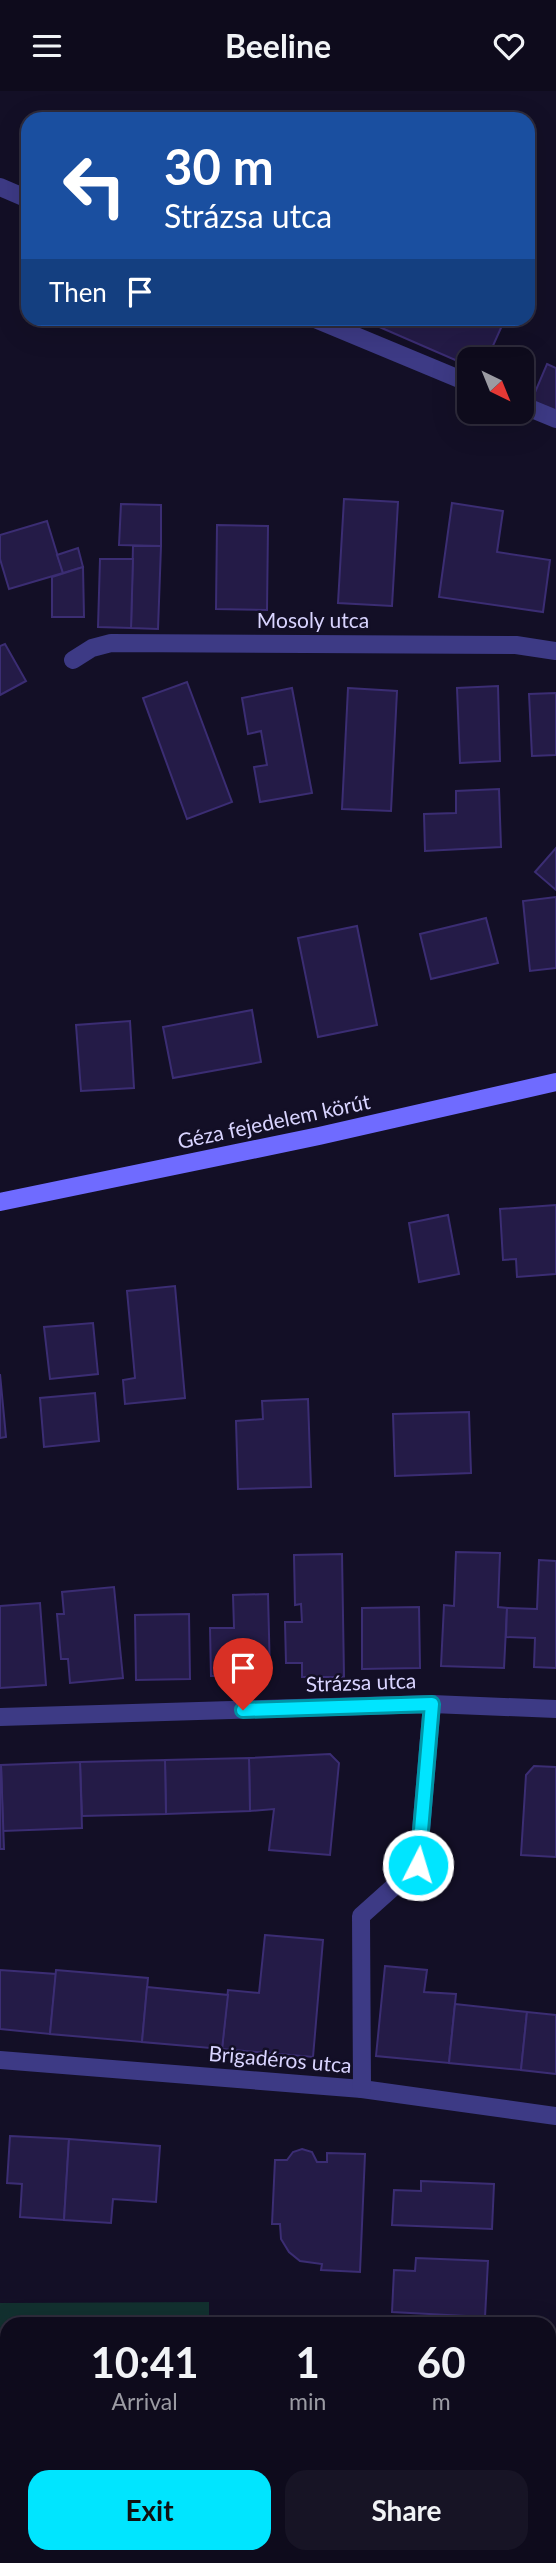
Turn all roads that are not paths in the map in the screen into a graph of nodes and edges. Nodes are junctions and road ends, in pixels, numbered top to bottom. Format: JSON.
{"nodes":[{"id":1,"x":0,"y":187,"type":"edge"},
{"id":2,"x":21,"y":196,"type":"edge"},
{"id":3,"x":332,"y":326,"type":"edge"},
{"id":4,"x":457,"y":378,"type":"edge"},
{"id":5,"x":534,"y":410,"type":"edge"},
{"id":6,"x":556,"y":419,"type":"edge"},
{"id":7,"x":556,"y":651,"type":"edge"},
{"id":8,"x":73,"y":660,"type":"dead end"},
{"id":9,"x":556,"y":1082,"type":"edge"},
{"id":10,"x":0,"y":1202,"type":"edge"},
{"id":11,"x":432,"y":1704,"type":"junction"},
{"id":12,"x":556,"y":1709,"type":"edge"},
{"id":13,"x":0,"y":1717,"type":"edge"},
{"id":14,"x":0,"y":2060,"type":"edge"},
{"id":15,"x":362,"y":2089,"type":"junction"},
{"id":16,"x":556,"y":2116,"type":"edge"}],
"edges":[{"from":1,"to":2,"type":"street"},
{"from":3,"to":4,"type":"street"},
{"from":5,"to":6,"type":"street"},
{"from":7,"to":8,"type":"street","name":"Mosoly utca"},
{"from":9,"to":10,"type":"street","name":"Géza fejedelem körút"},
{"from":11,"to":12,"type":"street","name":"Strázsa utca"},
{"from":11,"to":13,"type":"street","name":"Strázsa utca"},
{"from":11,"to":15,"type":"street"},
{"from":14,"to":15,"type":"street","name":"Brigadéros utca"},
{"from":15,"to":16,"type":"street","name":"Brigadéros utca"}]}
